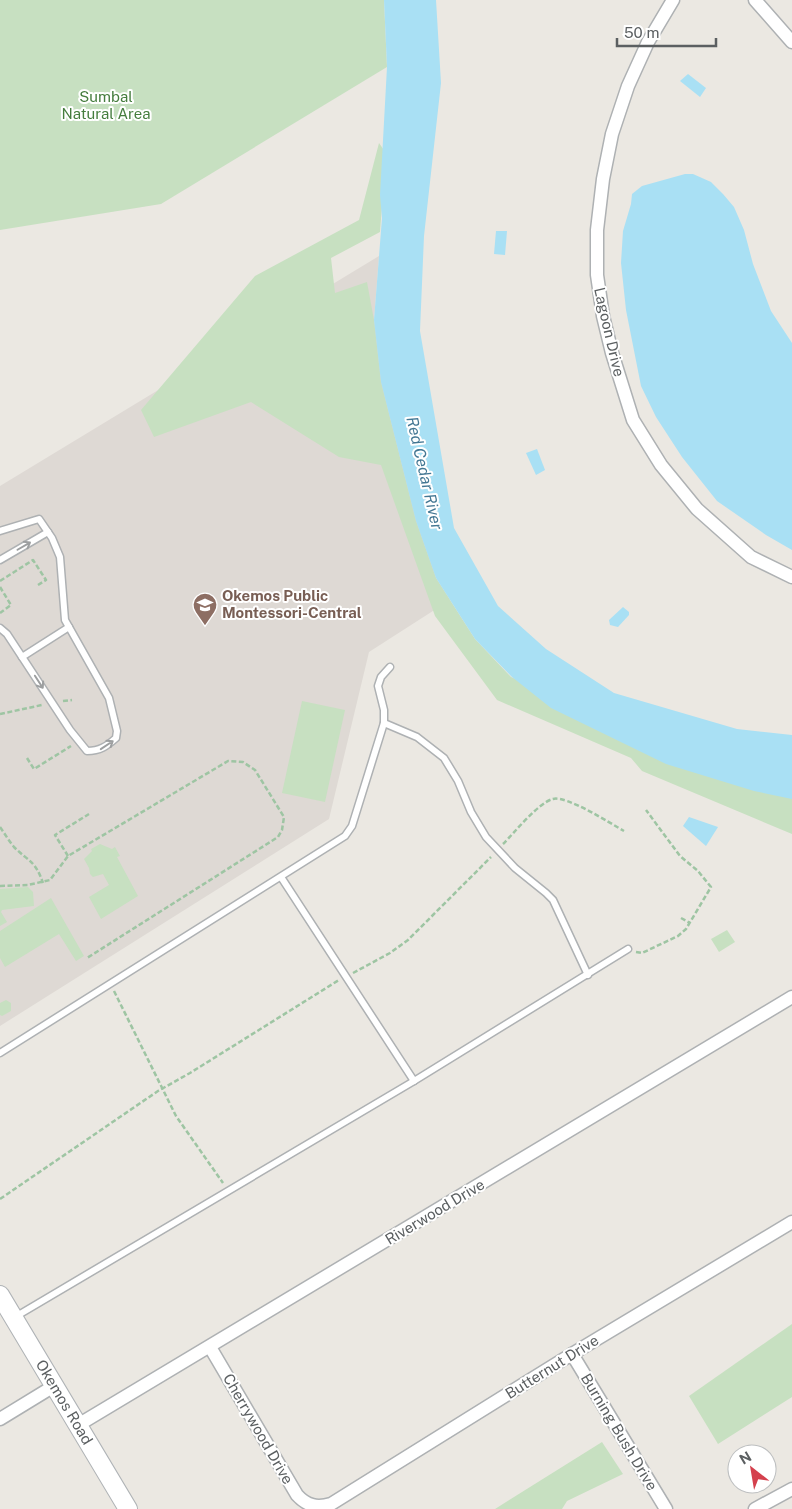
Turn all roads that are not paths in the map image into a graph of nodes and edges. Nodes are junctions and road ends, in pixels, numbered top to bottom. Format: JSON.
{"nodes":[{"id":1,"x":673,"y":0,"type":"edge"},
{"id":2,"x":755,"y":0,"type":"edge"},
{"id":3,"x":792,"y":42,"type":"edge"},
{"id":4,"x":0,"y":531,"type":"edge"},
{"id":5,"x":48,"y":532,"type":"junction"},
{"id":6,"x":0,"y":560,"type":"edge"},
{"id":7,"x":792,"y":577,"type":"edge"},
{"id":8,"x":69,"y":627,"type":"junction"},
{"id":9,"x":0,"y":628,"type":"edge"},
{"id":10,"x":22,"y":657,"type":"junction"},
{"id":11,"x":390,"y":667,"type":"dead end"},
{"id":12,"x":384,"y":723,"type":"junction"},
{"id":13,"x":281,"y":877,"type":"junction"},
{"id":14,"x":628,"y":949,"type":"road end"},
{"id":15,"x":588,"y":975,"type":"junction"},
{"id":16,"x":792,"y":997,"type":"edge"},
{"id":17,"x":0,"y":1053,"type":"edge"},
{"id":18,"x":414,"y":1080,"type":"junction"},
{"id":19,"x":792,"y":1222,"type":"edge"},
{"id":20,"x":0,"y":1296,"type":"edge"},
{"id":21,"x":14,"y":1318,"type":"junction"},
{"id":22,"x":210,"y":1347,"type":"junction"},
{"id":23,"x":572,"y":1354,"type":"junction"},
{"id":24,"x":54,"y":1386,"type":"junction"},
{"id":25,"x":0,"y":1419,"type":"edge"},
{"id":26,"x":78,"y":1425,"type":"junction"},
{"id":27,"x":792,"y":1489,"type":"edge"},
{"id":28,"x":312,"y":1506,"type":"joint"},
{"id":29,"x":128,"y":1509,"type":"edge"},
{"id":30,"x":666,"y":1509,"type":"edge"},
{"id":31,"x":755,"y":1509,"type":"edge"}],
"edges":[{"from":1,"to":7,"type":"street","name":"Lagoon Drive"},
{"from":2,"to":3,"type":"street"},
{"from":4,"to":5,"type":"lane"},
{"from":6,"to":5,"type":"lane","one_way":true},
{"from":5,"to":8,"type":"lane"},
{"from":8,"to":10,"type":"lane"},
{"from":10,"to":8,"type":"lane","one_way":true},
{"from":9,"to":10,"type":"lane"},
{"from":11,"to":12,"type":"lane"},
{"from":12,"to":13,"type":"lane"},
{"from":12,"to":15,"type":"lane"},
{"from":13,"to":17,"type":"lane"},
{"from":13,"to":18,"type":"lane"},
{"from":14,"to":15,"type":"lane"},
{"from":15,"to":18,"type":"lane"},
{"from":16,"to":22,"type":"street","name":"Riverwood Drive"},
{"from":18,"to":21,"type":"lane"},
{"from":19,"to":23,"type":"street","name":"Butternut Drive"},
{"from":20,"to":21,"type":"main road","name":"Okemos Road"},
{"from":21,"to":24,"type":"main road","name":"Okemos Road"},
{"from":22,"to":26,"type":"street","name":"Riverwood Drive"},
{"from":22,"to":28,"type":"street","name":"Cherrywood Drive"},
{"from":23,"to":28,"type":"street","name":"Butternut Drive"},
{"from":23,"to":30,"type":"street","name":"Burning Bush Drive"},
{"from":24,"to":25,"type":"street"},
{"from":24,"to":26,"type":"main road","name":"Okemos Road"},
{"from":26,"to":29,"type":"main road","name":"Okemos Road"},
{"from":27,"to":31,"type":"street"}]}
